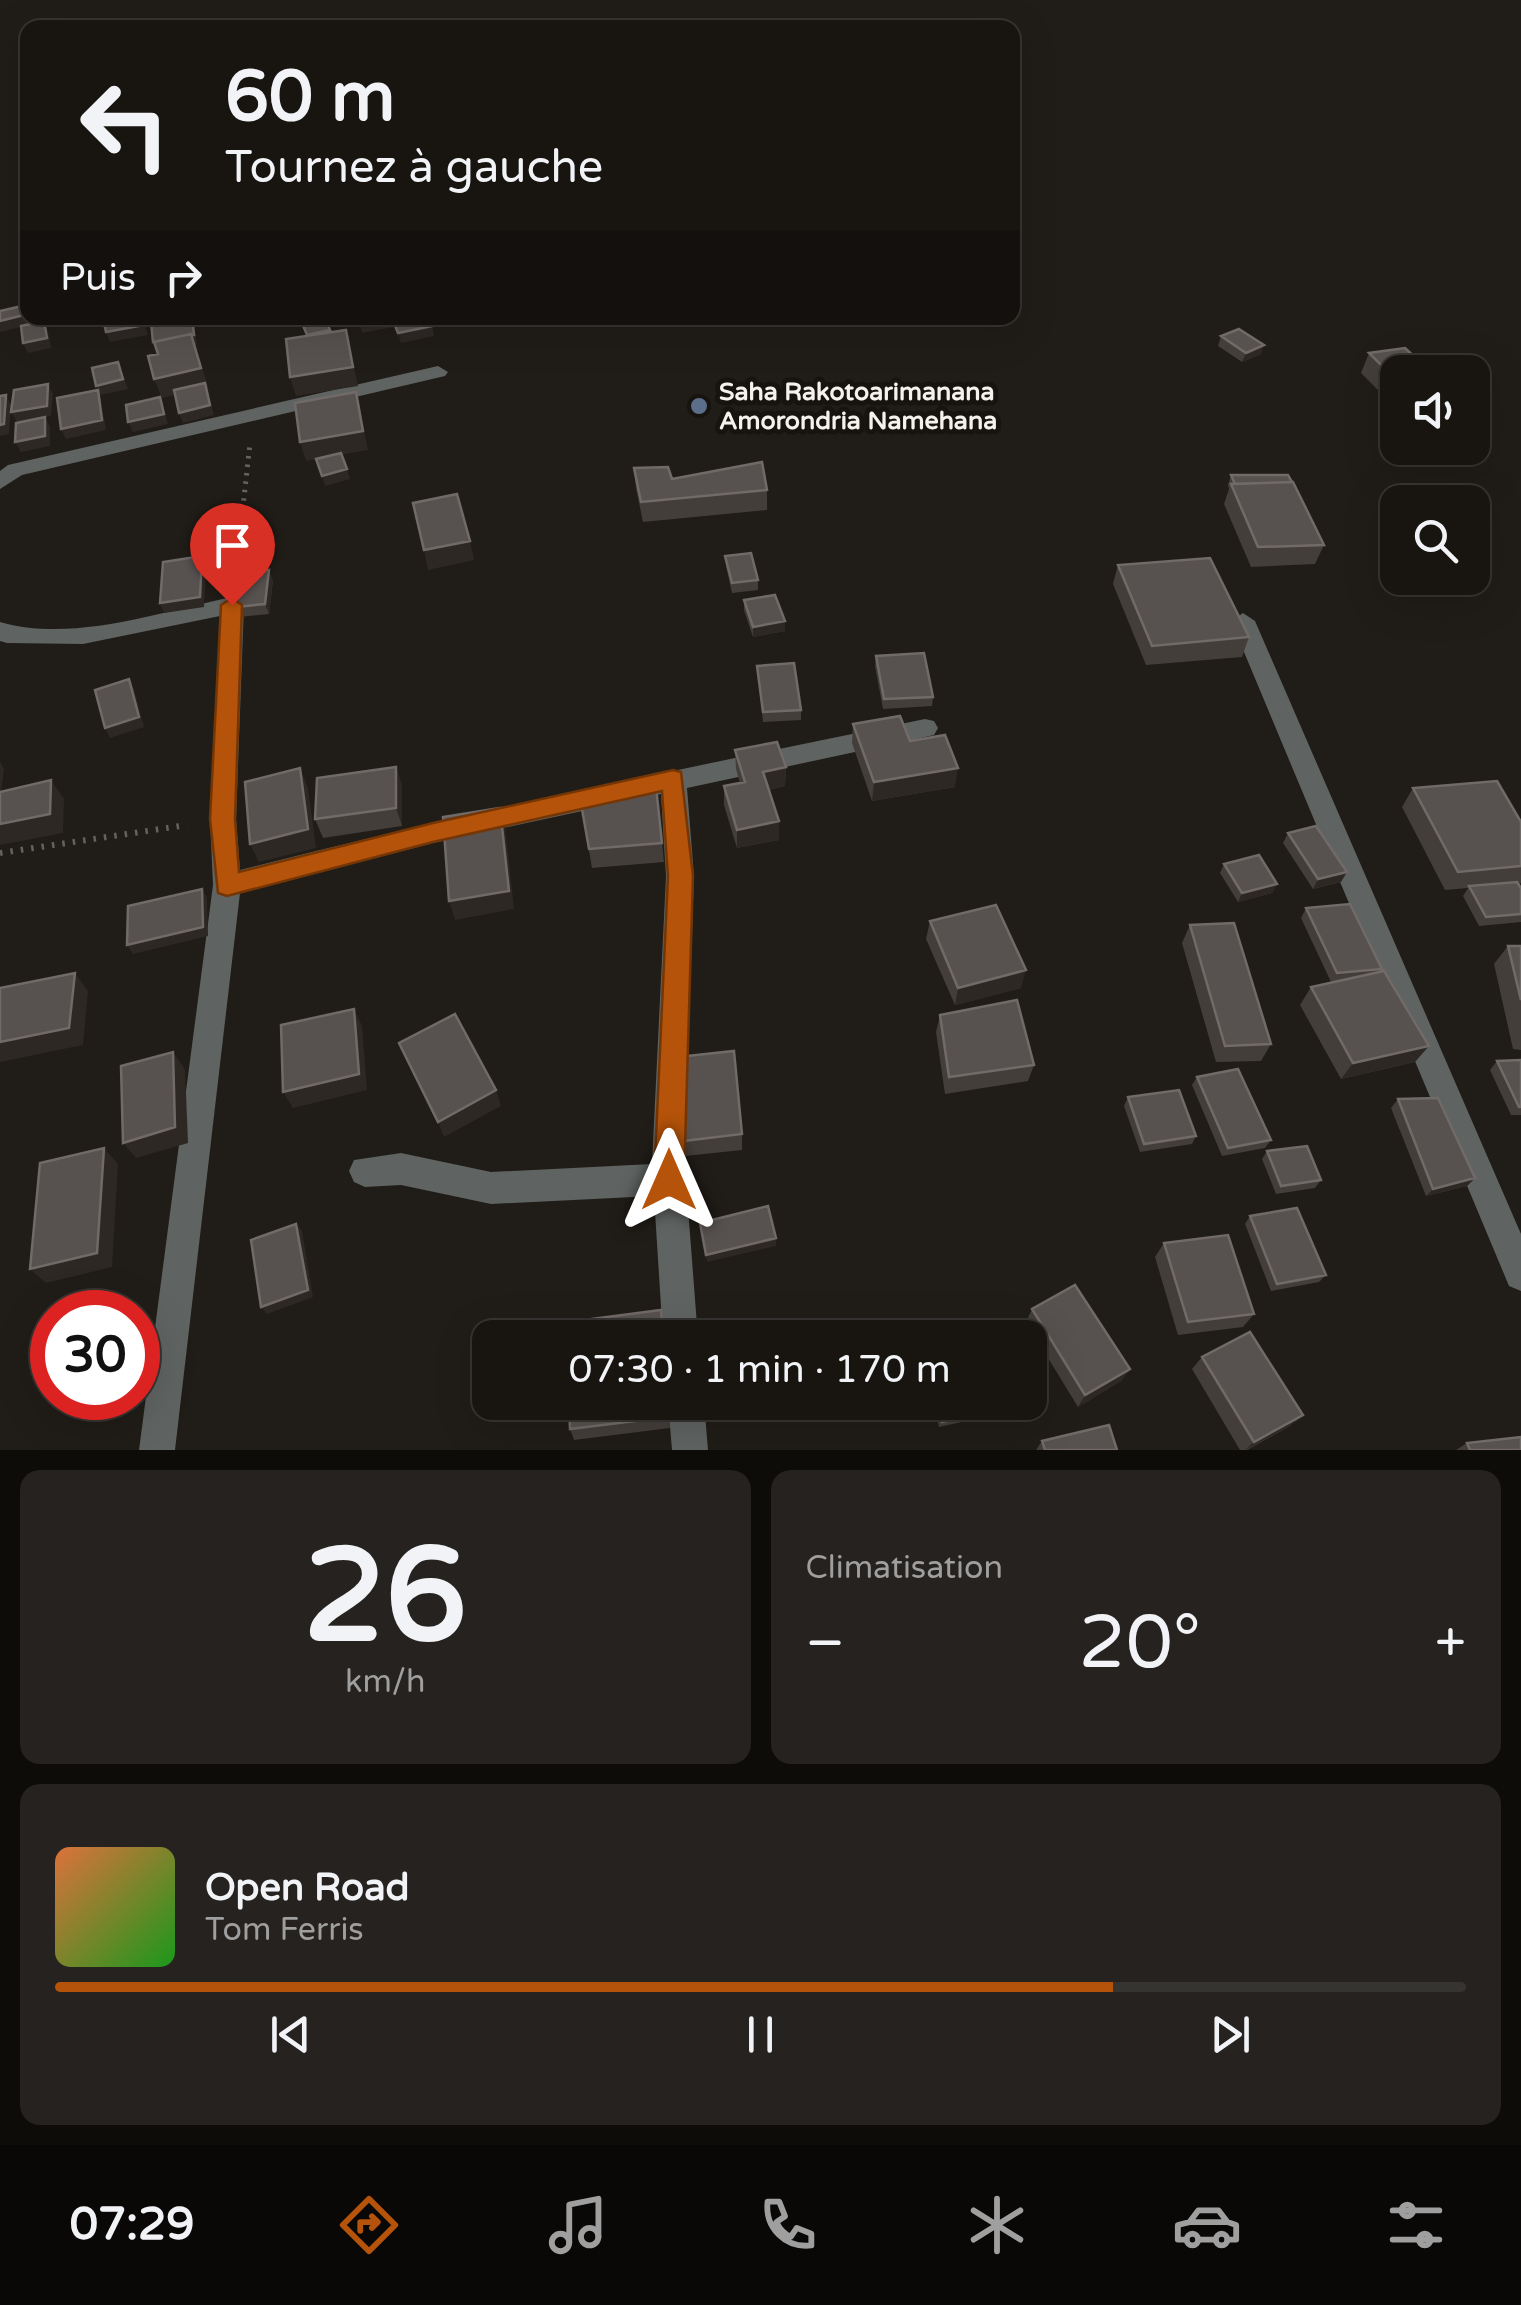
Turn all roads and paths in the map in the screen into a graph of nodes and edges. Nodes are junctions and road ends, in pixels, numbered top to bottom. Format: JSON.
{"nodes":[{"id":1,"x":438,"y":372,"type":"dead end"},
{"id":2,"x":255,"y":415,"type":"junction"},
{"id":3,"x":0,"y":482,"type":"edge"},
{"id":4,"x":232,"y":605,"type":"junction"},
{"id":5,"x":1243,"y":622,"type":"edge"},
{"id":6,"x":0,"y":630,"type":"edge"},
{"id":7,"x":925,"y":728,"type":"dead end"},
{"id":8,"x":673,"y":779,"type":"junction"},
{"id":9,"x":222,"y":819,"type":"junction"},
{"id":10,"x":0,"y":853,"type":"edge"},
{"id":11,"x":227,"y":886,"type":"junction"},
{"id":12,"x":365,"y":1171,"type":"dead end"},
{"id":13,"x":669,"y":1180,"type":"junction"},
{"id":14,"x":1521,"y":1274,"type":"edge"},
{"id":15,"x":680,"y":1320,"type":"edge"},
{"id":16,"x":688,"y":1420,"type":"edge"},
{"id":17,"x":157,"y":1450,"type":"edge"},
{"id":18,"x":690,"y":1450,"type":"edge"}],
"edges":[{"from":1,"to":2,"type":"street"},
{"from":2,"to":3,"type":"street"},
{"from":2,"to":4,"type":"path"},
{"from":4,"to":6,"type":"street"},
{"from":4,"to":9,"type":"street"},
{"from":5,"to":14,"type":"street"},
{"from":7,"to":8,"type":"street"},
{"from":8,"to":11,"type":"street"},
{"from":8,"to":13,"type":"street"},
{"from":9,"to":10,"type":"path"},
{"from":9,"to":11,"type":"street"},
{"from":11,"to":17,"type":"street"},
{"from":12,"to":13,"type":"street"},
{"from":13,"to":15,"type":"street"},
{"from":16,"to":18,"type":"street"}]}
